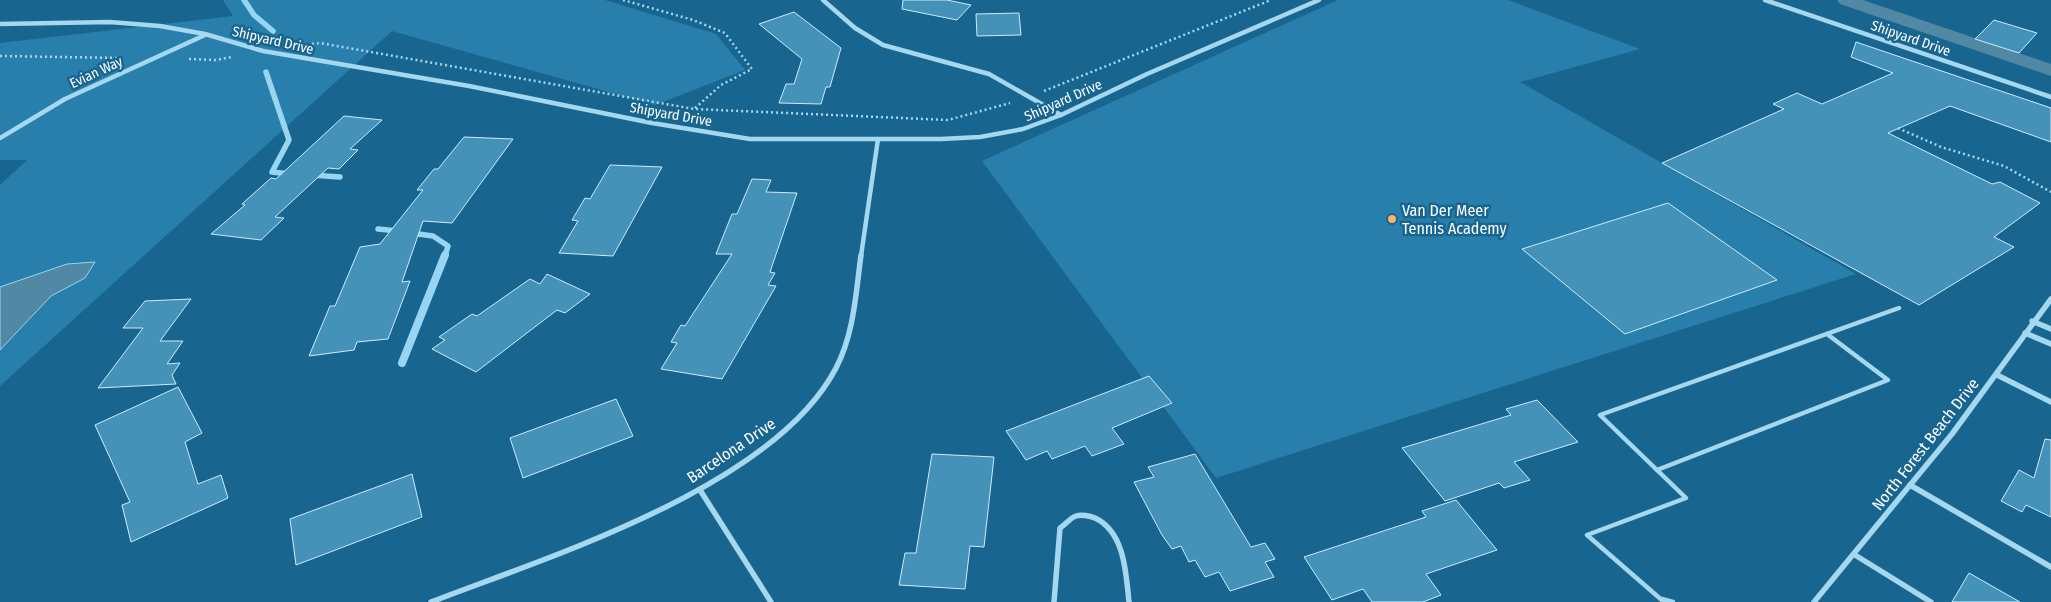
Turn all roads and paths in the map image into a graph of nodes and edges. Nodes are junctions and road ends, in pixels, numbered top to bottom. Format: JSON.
{"nodes":[{"id":1,"x":623,"y":0,"type":"edge"},
{"id":2,"x":823,"y":0,"type":"edge"},
{"id":3,"x":1318,"y":0,"type":"edge"},
{"id":4,"x":1765,"y":0,"type":"edge"},
{"id":5,"x":0,"y":24,"type":"edge"},
{"id":6,"x":205,"y":34,"type":"junction"},
{"id":7,"x":2051,"y":97,"type":"edge"},
{"id":8,"x":694,"y":109,"type":"dead end"},
{"id":9,"x":1061,"y":115,"type":"junction"},
{"id":10,"x":1898,"y":128,"type":"dead end"},
{"id":11,"x":0,"y":138,"type":"edge"},
{"id":12,"x":878,"y":139,"type":"junction"},
{"id":13,"x":2051,"y":192,"type":"edge"},
{"id":14,"x":2051,"y":299,"type":"edge"},
{"id":15,"x":1899,"y":308,"type":"dead end"},
{"id":16,"x":2032,"y":321,"type":"junction"},
{"id":17,"x":2051,"y":329,"type":"edge"},
{"id":18,"x":2025,"y":333,"type":"junction"},
{"id":19,"x":1827,"y":334,"type":"junction"},
{"id":20,"x":2051,"y":344,"type":"edge"},
{"id":21,"x":1997,"y":375,"type":"junction"},
{"id":22,"x":2051,"y":402,"type":"edge"},
{"id":23,"x":1657,"y":470,"type":"junction"},
{"id":24,"x":1910,"y":486,"type":"junction"},
{"id":25,"x":700,"y":490,"type":"junction"},
{"id":26,"x":1855,"y":555,"type":"junction"},
{"id":27,"x":2051,"y":567,"type":"edge"},
{"id":28,"x":1662,"y":600,"type":"edge"},
{"id":29,"x":430,"y":602,"type":"edge"},
{"id":30,"x":771,"y":602,"type":"edge"},
{"id":31,"x":1054,"y":602,"type":"edge"},
{"id":32,"x":1130,"y":602,"type":"edge"},
{"id":33,"x":1673,"y":602,"type":"edge"},
{"id":34,"x":1814,"y":602,"type":"edge"},
{"id":35,"x":1931,"y":602,"type":"edge"}],
"edges":[{"from":1,"to":8,"type":"path"},
{"from":2,"to":9,"type":"street"},
{"from":3,"to":9,"type":"street","name":"Shipyard Drive"},
{"from":4,"to":7,"type":"street","name":"Shipyard Drive"},
{"from":5,"to":6,"type":"street","name":"Shipyard Drive"},
{"from":6,"to":11,"type":"street","name":"Evian Way"},
{"from":6,"to":12,"type":"street","name":"Shipyard Drive"},
{"from":9,"to":12,"type":"street","name":"Shipyard Drive"},
{"from":10,"to":13,"type":"path"},
{"from":12,"to":25,"type":"street","name":"Barcelona Drive"},
{"from":14,"to":16,"type":"street","name":"North Forest Beach Drive"},
{"from":15,"to":19,"type":"lane"},
{"from":16,"to":17,"type":"street"},
{"from":16,"to":18,"type":"street","name":"North Forest Beach Drive"},
{"from":18,"to":20,"type":"street"},
{"from":18,"to":21,"type":"street","name":"North Forest Beach Drive"},
{"from":19,"to":23,"type":"lane"},
{"from":19,"to":23,"type":"lane"},
{"from":21,"to":22,"type":"street"},
{"from":21,"to":24,"type":"street","name":"North Forest Beach Drive"},
{"from":23,"to":28,"type":"lane"},
{"from":24,"to":26,"type":"street","name":"North Forest Beach Drive"},
{"from":24,"to":27,"type":"street"},
{"from":25,"to":29,"type":"street","name":"Barcelona Drive"},
{"from":25,"to":30,"type":"street"},
{"from":26,"to":34,"type":"street","name":"North Forest Beach Drive"},
{"from":26,"to":35,"type":"street"},
{"from":28,"to":33,"type":"lane"},
{"from":31,"to":32,"type":"street"}]}
